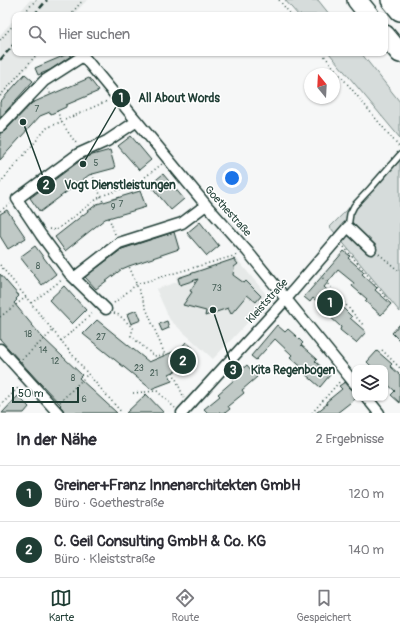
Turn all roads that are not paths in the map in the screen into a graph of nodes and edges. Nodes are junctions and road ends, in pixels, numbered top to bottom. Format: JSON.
{"nodes":[{"id":1,"x":357,"y":0,"type":"edge"},
{"id":2,"x":391,"y":0,"type":"edge"},
{"id":3,"x":400,"y":11,"type":"edge"},
{"id":4,"x":367,"y":12,"type":"edge"},
{"id":5,"x":388,"y":39,"type":"edge"},
{"id":6,"x":400,"y":53,"type":"edge"},
{"id":7,"x":137,"y":121,"type":"junction"},
{"id":8,"x":0,"y":127,"type":"edge"},
{"id":9,"x":400,"y":155,"type":"edge"},
{"id":10,"x":206,"y":205,"type":"junction"},
{"id":11,"x":348,"y":227,"type":"junction"},
{"id":12,"x":371,"y":249,"type":"road end"},
{"id":13,"x":72,"y":276,"type":"junction"},
{"id":14,"x":286,"y":299,"type":"junction"},
{"id":15,"x":104,"y":307,"type":"road end"},
{"id":16,"x":0,"y":349,"type":"edge"},
{"id":17,"x":352,"y":380,"type":"edge"},
{"id":18,"x":369,"y":401,"type":"edge"},
{"id":19,"x":181,"y":409,"type":"edge"},
{"id":20,"x":56,"y":412,"type":"edge"},
{"id":21,"x":379,"y":413,"type":"edge"}],
"edges":[{"from":1,"to":4,"type":"highway"},
{"from":2,"to":3,"type":"highway"},
{"from":5,"to":6,"type":"highway"},
{"from":7,"to":8,"type":"street","name":"Goethestraße"},
{"from":7,"to":10,"type":"street","name":"Goethestraße"},
{"from":7,"to":13,"type":"street"},
{"from":9,"to":11,"type":"lane"},
{"from":10,"to":13,"type":"street"},
{"from":10,"to":14,"type":"street","name":"Goethestraße"},
{"from":11,"to":12,"type":"street"},
{"from":11,"to":14,"type":"street","name":"Kleiststraße"},
{"from":13,"to":15,"type":"street"},
{"from":14,"to":17,"type":"street","name":"Goethestraße"},
{"from":14,"to":19,"type":"street","name":"Kleiststraße"},
{"from":16,"to":20,"type":"street"},
{"from":18,"to":21,"type":"street"}]}
